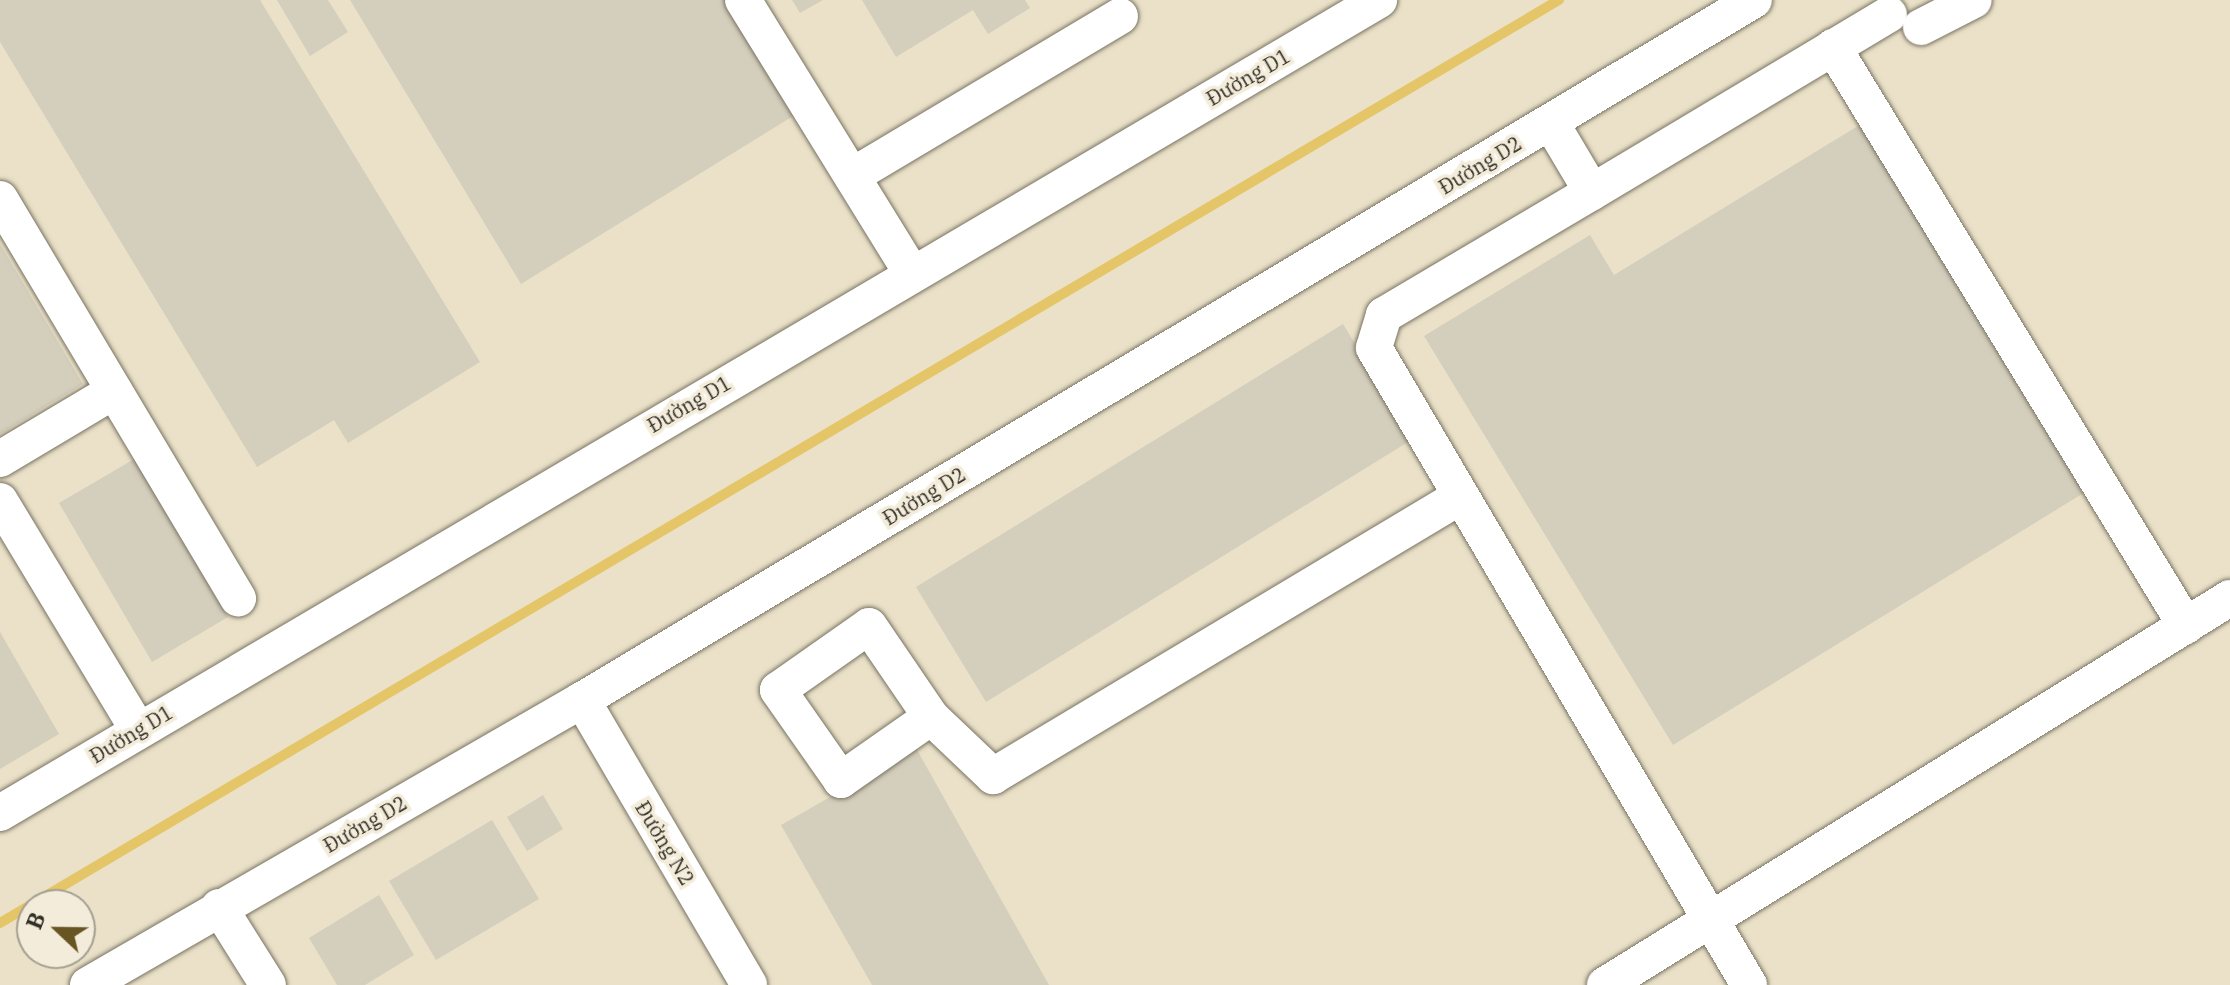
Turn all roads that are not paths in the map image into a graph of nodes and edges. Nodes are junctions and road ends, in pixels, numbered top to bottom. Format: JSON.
{"nodes":[{"id":1,"x":743,"y":0,"type":"edge"},
{"id":2,"x":1379,"y":0,"type":"edge"},
{"id":3,"x":1754,"y":0,"type":"edge"},
{"id":4,"x":1974,"y":0,"type":"edge"},
{"id":5,"x":1120,"y":16,"type":"dead end"},
{"id":6,"x":1833,"y":47,"type":"junction"},
{"id":7,"x":1551,"y":123,"type":"junction"},
{"id":8,"x":852,"y":176,"type":"junction"},
{"id":9,"x":1592,"y":192,"type":"junction"},
{"id":10,"x":0,"y":199,"type":"edge"},
{"id":11,"x":912,"y":274,"type":"junction"},
{"id":12,"x":114,"y":391,"type":"junction"},
{"id":13,"x":0,"y":459,"type":"edge"},
{"id":14,"x":1461,"y":496,"type":"junction"},
{"id":15,"x":0,"y":501,"type":"edge"},
{"id":16,"x":2230,"y":598,"type":"edge"},
{"id":17,"x":238,"y":599,"type":"dead end"},
{"id":18,"x":2186,"y":626,"type":"junction"},
{"id":19,"x":582,"y":700,"type":"junction"},
{"id":20,"x":931,"y":717,"type":"dead end"},
{"id":21,"x":138,"y":730,"type":"junction"},
{"id":22,"x":0,"y":813,"type":"edge"},
{"id":23,"x":219,"y":907,"type":"junction"},
{"id":24,"x":1710,"y":922,"type":"junction"},
{"id":25,"x":262,"y":983,"type":"edge"},
{"id":26,"x":88,"y":985,"type":"edge"},
{"id":27,"x":749,"y":985,"type":"edge"},
{"id":28,"x":1605,"y":985,"type":"edge"},
{"id":29,"x":1749,"y":985,"type":"edge"}],
"edges":[{"from":1,"to":8,"type":"street"},
{"from":2,"to":11,"type":"street","name":"Đường D1"},
{"from":3,"to":7,"type":"street","name":"Đường D2"},
{"from":4,"to":6,"type":"street"},
{"from":5,"to":8,"type":"street"},
{"from":6,"to":9,"type":"street"},
{"from":6,"to":18,"type":"street"},
{"from":7,"to":9,"type":"street"},
{"from":7,"to":19,"type":"street","name":"Đường D2"},
{"from":8,"to":11,"type":"street"},
{"from":9,"to":14,"type":"street"},
{"from":10,"to":12,"type":"street"},
{"from":11,"to":21,"type":"street","name":"Đường D1"},
{"from":12,"to":13,"type":"street"},
{"from":12,"to":17,"type":"street"},
{"from":14,"to":20,"type":"street"},
{"from":14,"to":24,"type":"street"},
{"from":15,"to":21,"type":"street"},
{"from":16,"to":18,"type":"street"},
{"from":18,"to":24,"type":"street"},
{"from":19,"to":23,"type":"street","name":"Đường D2"},
{"from":19,"to":27,"type":"street","name":"Đường N2"},
{"from":21,"to":22,"type":"street","name":"Đường D1"},
{"from":23,"to":25,"type":"street"},
{"from":23,"to":26,"type":"street","name":"Đường D2"},
{"from":24,"to":28,"type":"street"},
{"from":24,"to":29,"type":"street"}]}
